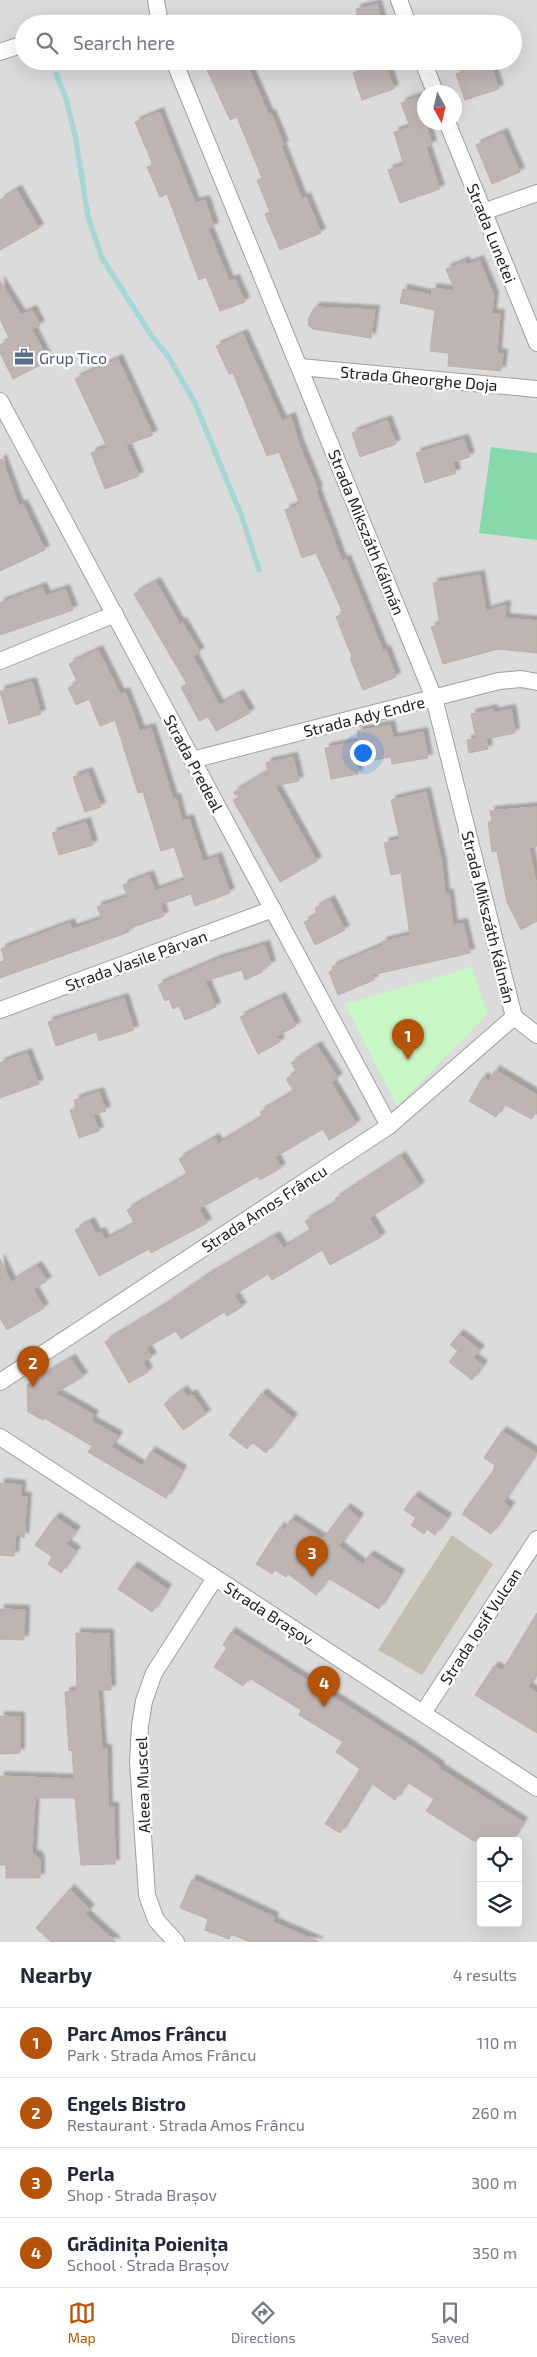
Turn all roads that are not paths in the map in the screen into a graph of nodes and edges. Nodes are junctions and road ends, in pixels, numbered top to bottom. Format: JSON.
{"nodes":[{"id":1,"x":156,"y":0,"type":"edge"},
{"id":2,"x":398,"y":0,"type":"edge"},
{"id":3,"x":158,"y":15,"type":"edge"},
{"id":4,"x":404,"y":15,"type":"edge"},
{"id":5,"x":15,"y":47,"type":"edge"},
{"id":6,"x":0,"y":52,"type":"edge"},
{"id":7,"x":178,"y":70,"type":"edge"},
{"id":8,"x":426,"y":70,"type":"edge"},
{"id":9,"x":432,"y":85,"type":"edge"},
{"id":10,"x":450,"y":130,"type":"edge"},
{"id":11,"x":537,"y":193,"type":"edge"},
{"id":12,"x":483,"y":212,"type":"junction"},
{"id":13,"x":537,"y":344,"type":"edge"},
{"id":14,"x":300,"y":367,"type":"junction"},
{"id":15,"x":537,"y":389,"type":"edge"},
{"id":16,"x":0,"y":401,"type":"edge"},
{"id":17,"x":115,"y":614,"type":"junction"},
{"id":18,"x":0,"y":661,"type":"edge"},
{"id":19,"x":537,"y":682,"type":"edge"},
{"id":20,"x":434,"y":698,"type":"junction"},
{"id":21,"x":192,"y":760,"type":"junction"},
{"id":22,"x":273,"y":909,"type":"junction"},
{"id":23,"x":0,"y":1010,"type":"edge"},
{"id":24,"x":514,"y":1017,"type":"junction"},
{"id":25,"x":537,"y":1035,"type":"edge"},
{"id":26,"x":389,"y":1126,"type":"junction"},
{"id":27,"x":0,"y":1382,"type":"edge"},
{"id":28,"x":0,"y":1437,"type":"edge"},
{"id":29,"x":537,"y":1540,"type":"edge"},
{"id":30,"x":215,"y":1578,"type":"junction"},
{"id":31,"x":422,"y":1713,"type":"junction"},
{"id":32,"x":537,"y":1788,"type":"edge"},
{"id":33,"x":176,"y":1942,"type":"edge"}],
"edges":[{"from":1,"to":3,"type":"street"},
{"from":2,"to":4,"type":"street"},
{"from":5,"to":6,"type":"street"},
{"from":7,"to":14,"type":"street","name":"Strada Mikszáth Kálmán"},
{"from":8,"to":9,"type":"street"},
{"from":10,"to":12,"type":"street","name":"Strada Lunetei"},
{"from":11,"to":12,"type":"street"},
{"from":12,"to":13,"type":"street","name":"Strada Lunetei"},
{"from":14,"to":15,"type":"street","name":"Strada Gheorghe Doja"},
{"from":14,"to":20,"type":"street","name":"Strada Mikszáth Kálmán"},
{"from":16,"to":17,"type":"street","name":"Strada Predeal"},
{"from":17,"to":18,"type":"street"},
{"from":17,"to":21,"type":"street","name":"Strada Predeal"},
{"from":19,"to":20,"type":"street","name":"Strada Ady Endre"},
{"from":20,"to":21,"type":"street","name":"Strada Ady Endre"},
{"from":20,"to":24,"type":"street","name":"Strada Mikszáth Kálmán"},
{"from":21,"to":22,"type":"street","name":"Strada Predeal"},
{"from":22,"to":23,"type":"street","name":"Strada Vasile Pârvan"},
{"from":22,"to":26,"type":"street","name":"Strada Predeal"},
{"from":24,"to":25,"type":"street"},
{"from":24,"to":26,"type":"street","name":"Strada Amos Frâncu"},
{"from":26,"to":27,"type":"street","name":"Strada Amos Frâncu"},
{"from":28,"to":30,"type":"street","name":"Strada Brașov"},
{"from":29,"to":31,"type":"street","name":"Strada Iosif Vulcan"},
{"from":30,"to":31,"type":"street","name":"Strada Brașov"},
{"from":30,"to":33,"type":"street","name":"Aleea Muscel"},
{"from":31,"to":32,"type":"street","name":"Strada Brașov"}]}
